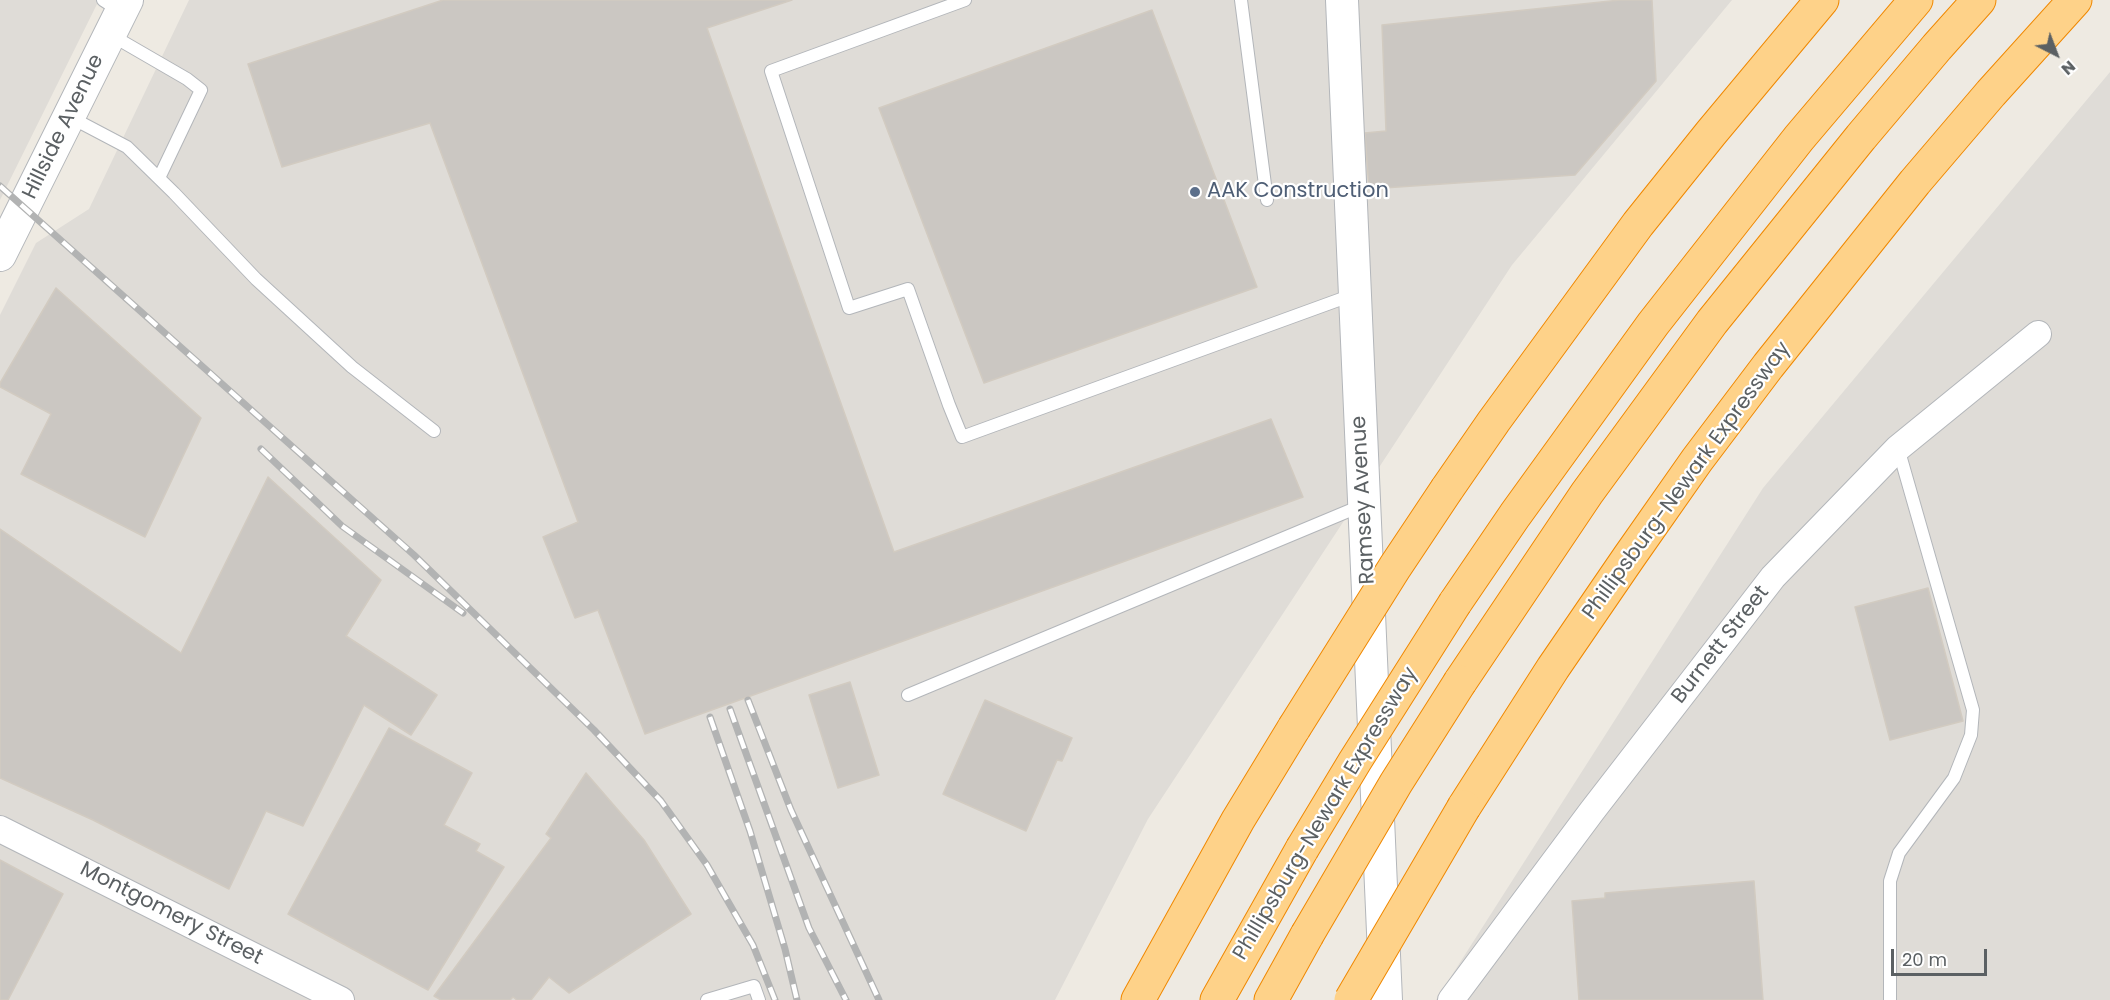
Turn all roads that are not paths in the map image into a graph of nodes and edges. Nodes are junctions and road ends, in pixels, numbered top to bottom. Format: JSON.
{"nodes":[{"id":1,"x":965,"y":0,"type":"edge"},
{"id":2,"x":1241,"y":0,"type":"edge"},
{"id":3,"x":1342,"y":0,"type":"edge"},
{"id":4,"x":1822,"y":0,"type":"edge"},
{"id":5,"x":1916,"y":0,"type":"edge"},
{"id":6,"x":1979,"y":0,"type":"edge"},
{"id":7,"x":2075,"y":0,"type":"edge"},
{"id":8,"x":115,"y":12,"type":"edge"},
{"id":9,"x":69,"y":117,"type":"junction"},
{"id":10,"x":159,"y":178,"type":"junction"},
{"id":11,"x":1267,"y":200,"type":"dead end"},
{"id":12,"x":0,"y":255,"type":"edge"},
{"id":13,"x":1355,"y":294,"type":"junction"},
{"id":14,"x":2038,"y":334,"type":"dead end"},
{"id":15,"x":434,"y":431,"type":"dead end"},
{"id":16,"x":1898,"y":448,"type":"junction"},
{"id":17,"x":1365,"y":505,"type":"junction"},
{"id":18,"x":908,"y":695,"type":"dead end"},
{"id":19,"x":0,"y":829,"type":"edge"},
{"id":20,"x":341,"y":1000,"type":"edge"},
{"id":21,"x":707,"y":1000,"type":"edge"},
{"id":22,"x":759,"y":1000,"type":"edge"},
{"id":23,"x":1138,"y":1000,"type":"edge"},
{"id":24,"x":1217,"y":1000,"type":"edge"},
{"id":25,"x":1271,"y":1000,"type":"edge"},
{"id":26,"x":1351,"y":1000,"type":"edge"},
{"id":27,"x":1386,"y":1000,"type":"edge"},
{"id":28,"x":1451,"y":1000,"type":"edge"},
{"id":29,"x":1890,"y":1000,"type":"edge"}],
"edges":[{"from":1,"to":13,"type":"lane"},
{"from":2,"to":11,"type":"lane"},
{"from":3,"to":13,"type":"street","name":"Ramsey Avenue"},
{"from":4,"to":23,"type":"highway","bridge":true},
{"from":5,"to":24,"type":"highway","name":"Phillipsburg-Newark Expressway","bridge":true},
{"from":6,"to":25,"type":"highway","bridge":true},
{"from":7,"to":26,"type":"highway","name":"Phillipsburg-Newark Expressway","bridge":true},
{"from":8,"to":9,"type":"street","name":"Hillside Avenue"},
{"from":8,"to":10,"type":"lane"},
{"from":9,"to":10,"type":"lane"},
{"from":9,"to":12,"type":"street","name":"Hillside Avenue"},
{"from":10,"to":15,"type":"lane"},
{"from":13,"to":17,"type":"street","name":"Ramsey Avenue"},
{"from":14,"to":16,"type":"street","name":"Burnett Street"},
{"from":16,"to":28,"type":"street","name":"Burnett Street"},
{"from":16,"to":29,"type":"lane"},
{"from":17,"to":18,"type":"lane"},
{"from":17,"to":27,"type":"street","name":"Ramsey Avenue"},
{"from":19,"to":20,"type":"street","name":"Montgomery Street"},
{"from":21,"to":22,"type":"lane"}]}
